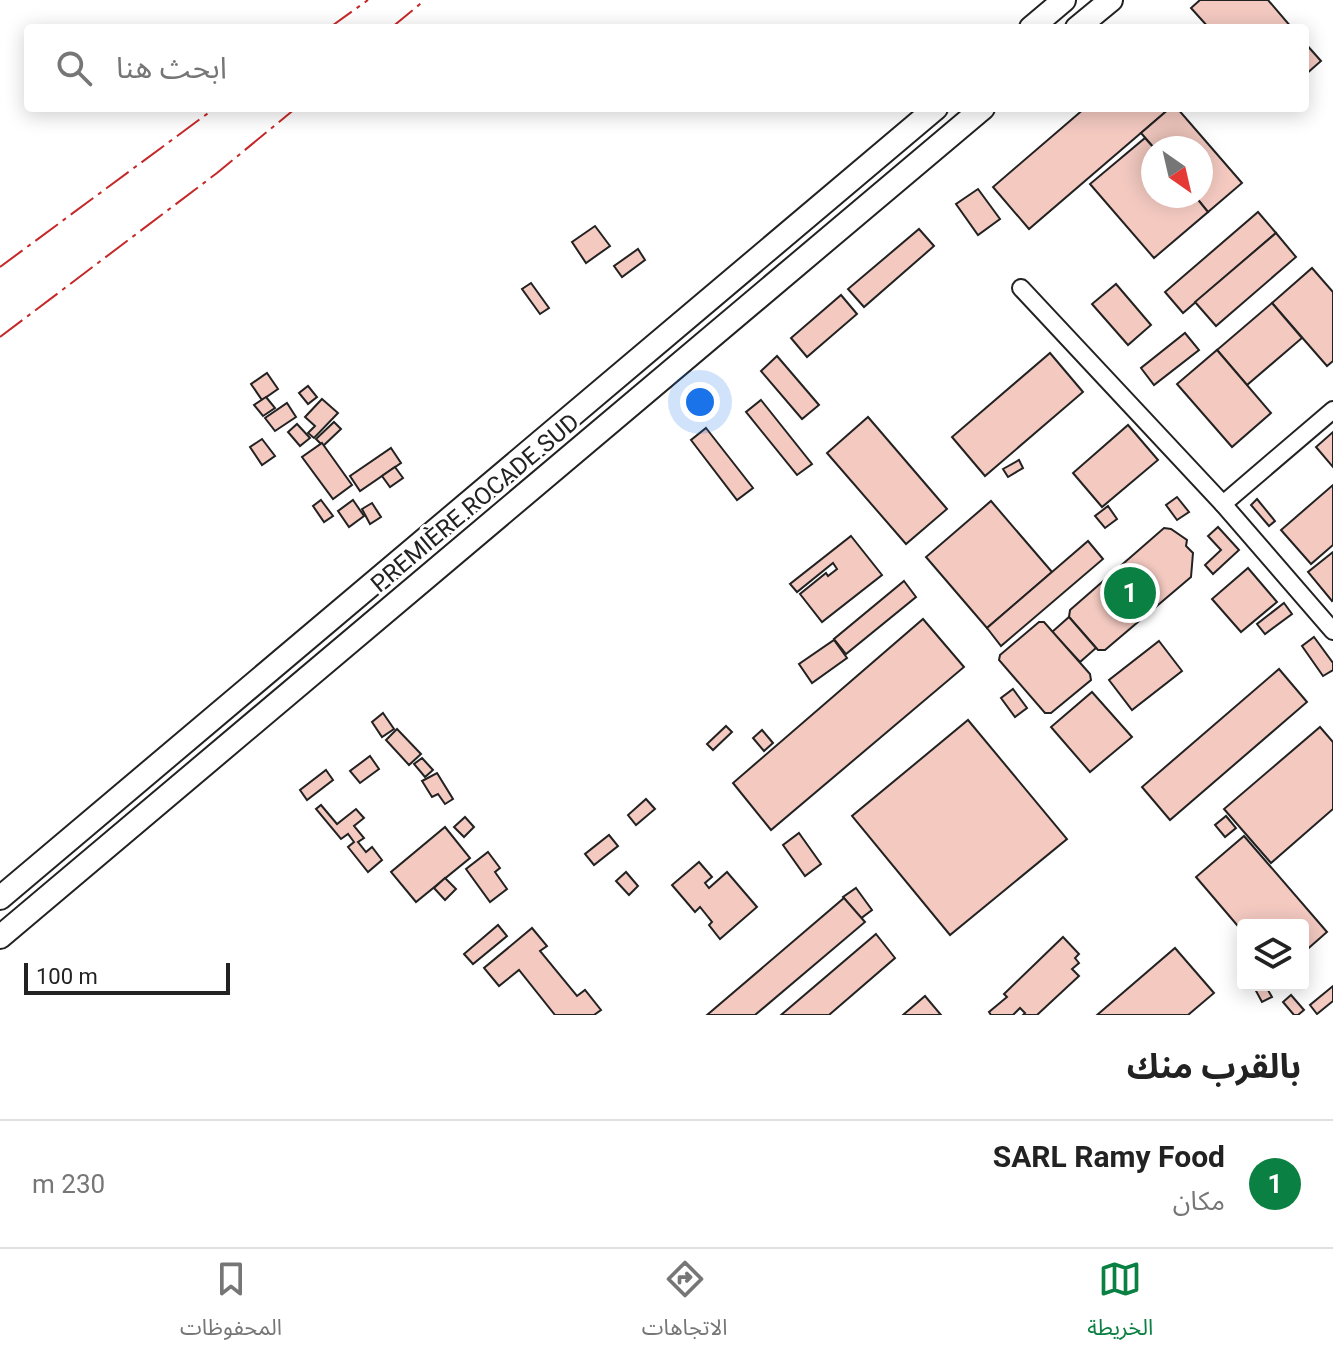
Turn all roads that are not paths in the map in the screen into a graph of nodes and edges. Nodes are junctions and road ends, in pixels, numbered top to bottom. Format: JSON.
{"nodes":[{"id":1,"x":1064,"y":0,"type":"edge"},
{"id":2,"x":1111,"y":0,"type":"edge"},
{"id":3,"x":1036,"y":24,"type":"edge"},
{"id":4,"x":1082,"y":24,"type":"edge"},
{"id":5,"x":931,"y":112,"type":"edge"},
{"id":6,"x":978,"y":112,"type":"edge"},
{"id":7,"x":1021,"y":288,"type":"dead end"},
{"id":8,"x":1333,"y":410,"type":"edge"},
{"id":9,"x":1223,"y":504,"type":"junction"},
{"id":10,"x":1333,"y":631,"type":"edge"},
{"id":11,"x":0,"y":898,"type":"edge"},
{"id":12,"x":0,"y":937,"type":"edge"}],
"edges":[{"from":1,"to":3,"type":"highway"},
{"from":2,"to":4,"type":"highway"},
{"from":5,"to":11,"type":"highway","name":"PREMIÈRE ROCADE SUD"},
{"from":6,"to":12,"type":"highway","name":"PREMIÈRE ROCADE SUD"},
{"from":7,"to":9,"type":"lane"},
{"from":8,"to":9,"type":"lane"},
{"from":9,"to":10,"type":"lane"}]}
